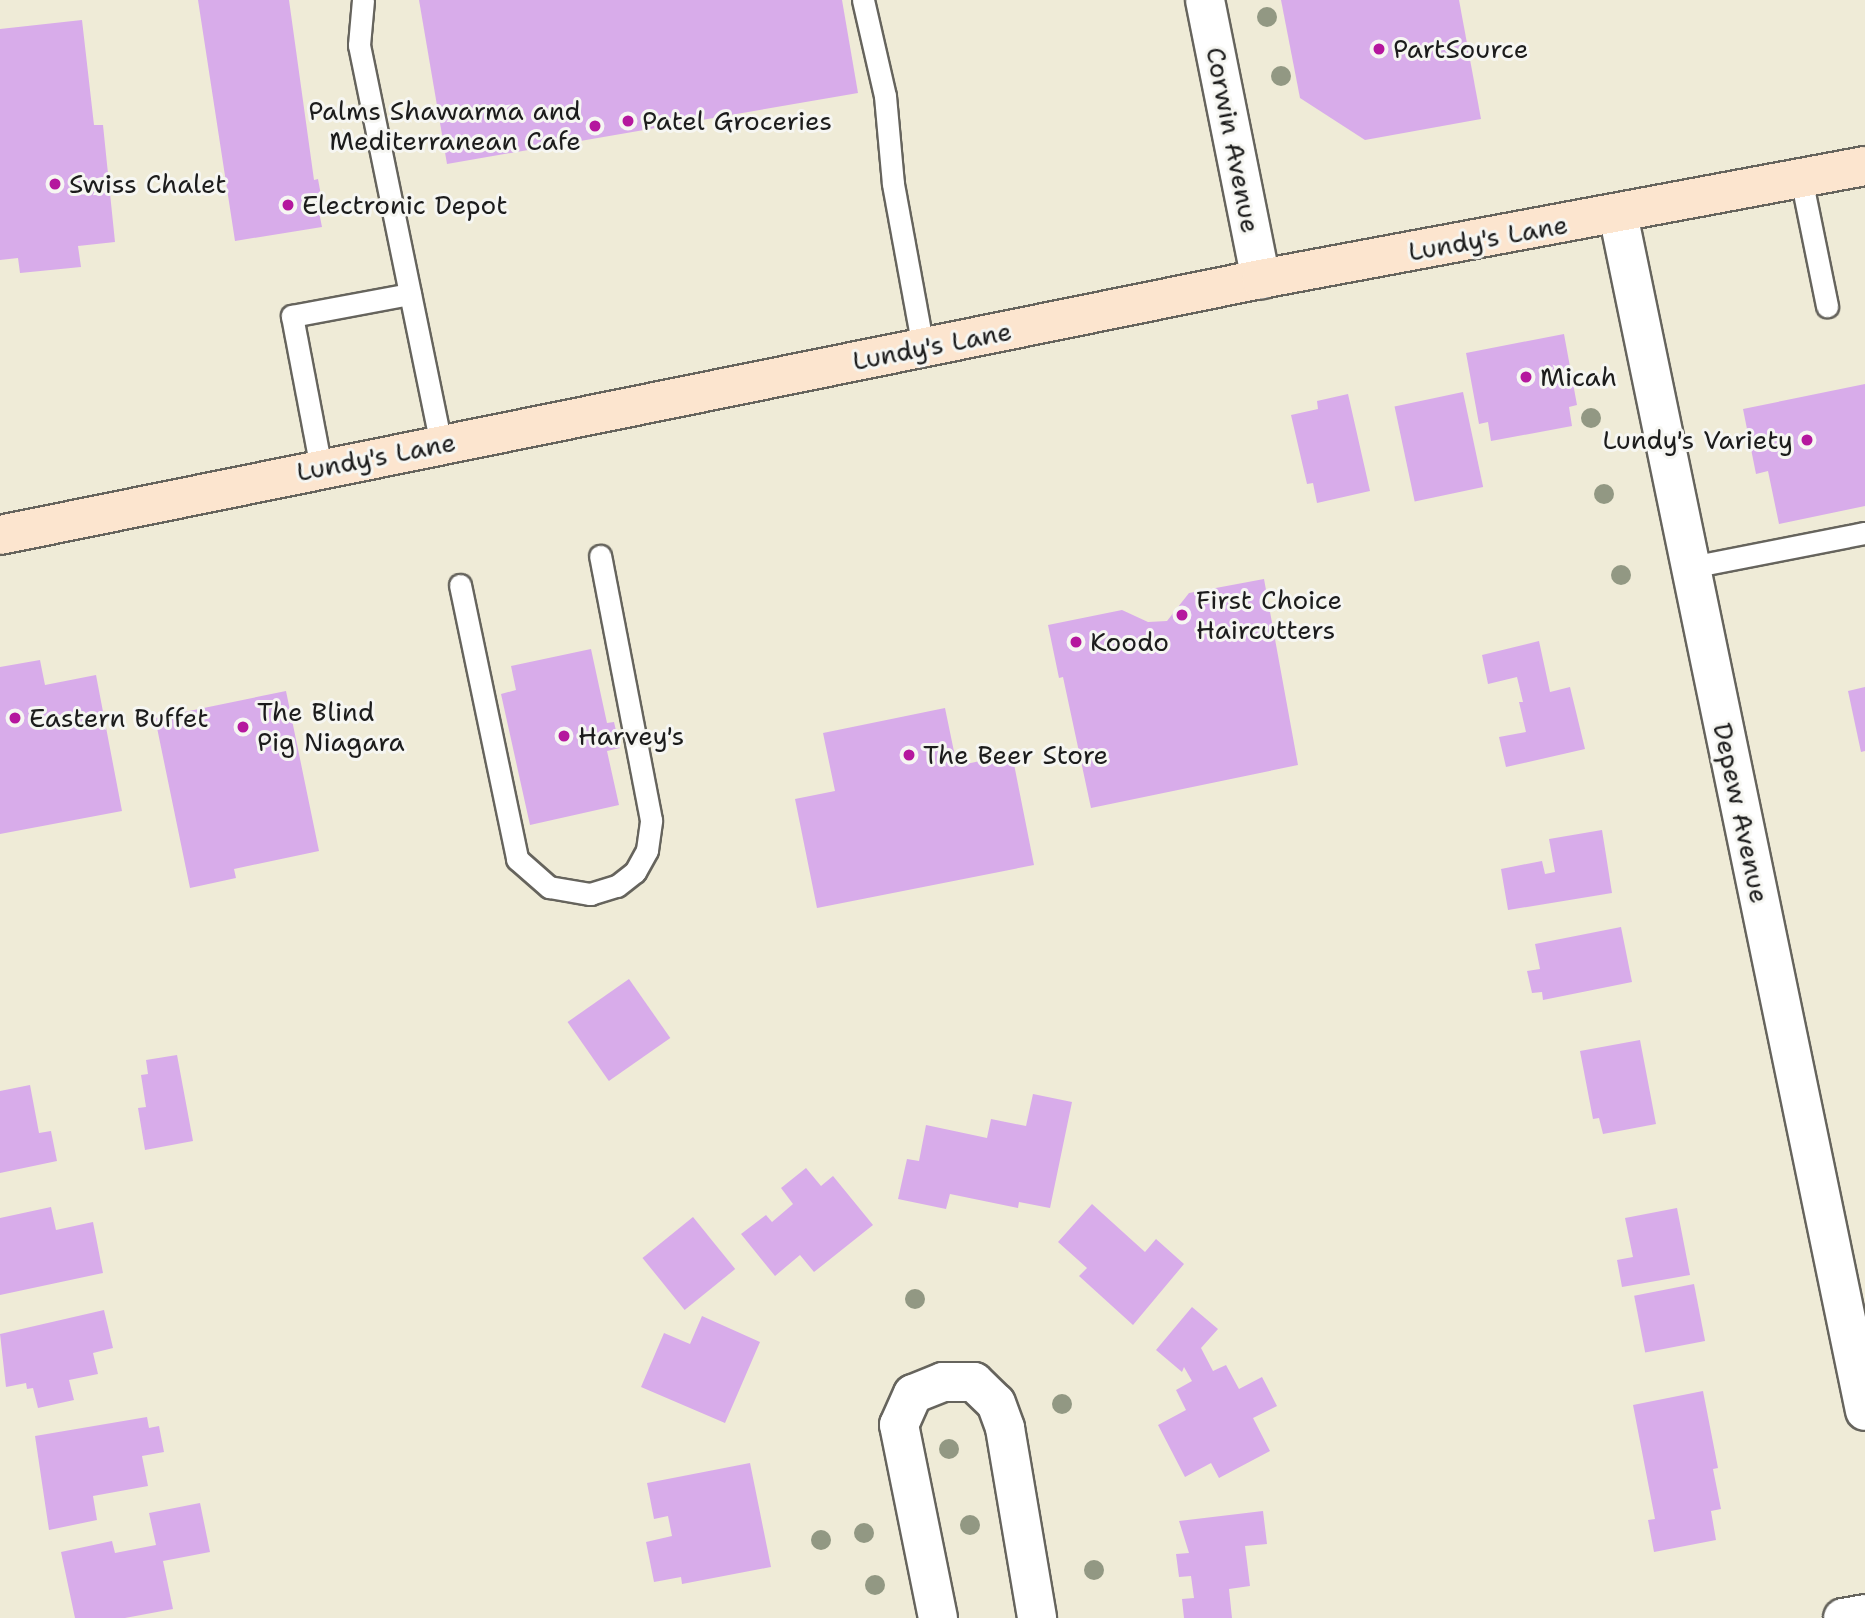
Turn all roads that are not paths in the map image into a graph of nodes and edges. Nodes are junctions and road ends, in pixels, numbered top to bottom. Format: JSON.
{"nodes":[{"id":1,"x":363,"y":0,"type":"edge"},
{"id":2,"x":863,"y":0,"type":"edge"},
{"id":3,"x":1205,"y":0,"type":"edge"},
{"id":4,"x":1865,"y":166,"type":"edge"},
{"id":5,"x":1801,"y":178,"type":"junction"},
{"id":6,"x":1618,"y":214,"type":"junction"},
{"id":7,"x":1262,"y":279,"type":"junction"},
{"id":8,"x":410,"y":294,"type":"junction"},
{"id":9,"x":1827,"y":306,"type":"dead end"},
{"id":10,"x":923,"y":348,"type":"junction"},
{"id":11,"x":440,"y":444,"type":"junction"},
{"id":12,"x":321,"y":468,"type":"junction"},
{"id":13,"x":1865,"y":533,"type":"edge"},
{"id":14,"x":0,"y":535,"type":"edge"},
{"id":15,"x":600,"y":556,"type":"dead end"},
{"id":16,"x":1691,"y":567,"type":"junction"},
{"id":17,"x":460,"y":585,"type":"dead end"},
{"id":18,"x":1865,"y":1412,"type":"edge"},
{"id":19,"x":1865,"y":1614,"type":"edge"},
{"id":20,"x":938,"y":1618,"type":"edge"},
{"id":21,"x":1037,"y":1618,"type":"edge"},
{"id":22,"x":1843,"y":1618,"type":"edge"}],
"edges":[{"from":1,"to":8,"type":"lane"},
{"from":2,"to":10,"type":"lane"},
{"from":3,"to":7,"type":"street","name":"Corwin Avenue"},
{"from":4,"to":5,"type":"main road","name":"Lundy's Lane"},
{"from":5,"to":6,"type":"main road","name":"Lundy's Lane"},
{"from":5,"to":9,"type":"lane"},
{"from":6,"to":7,"type":"main road","name":"Lundy's Lane"},
{"from":6,"to":16,"type":"street","name":"Depew Avenue"},
{"from":7,"to":10,"type":"main road","name":"Lundy's Lane"},
{"from":8,"to":11,"type":"lane"},
{"from":8,"to":12,"type":"lane"},
{"from":10,"to":11,"type":"main road","name":"Lundy's Lane"},
{"from":11,"to":12,"type":"main road","name":"Lundy's Lane"},
{"from":12,"to":14,"type":"main road","name":"Lundy's Lane"},
{"from":13,"to":16,"type":"lane"},
{"from":15,"to":17,"type":"lane"},
{"from":16,"to":18,"type":"street","name":"Depew Avenue"},
{"from":19,"to":22,"type":"street"},
{"from":20,"to":21,"type":"street"}]}
